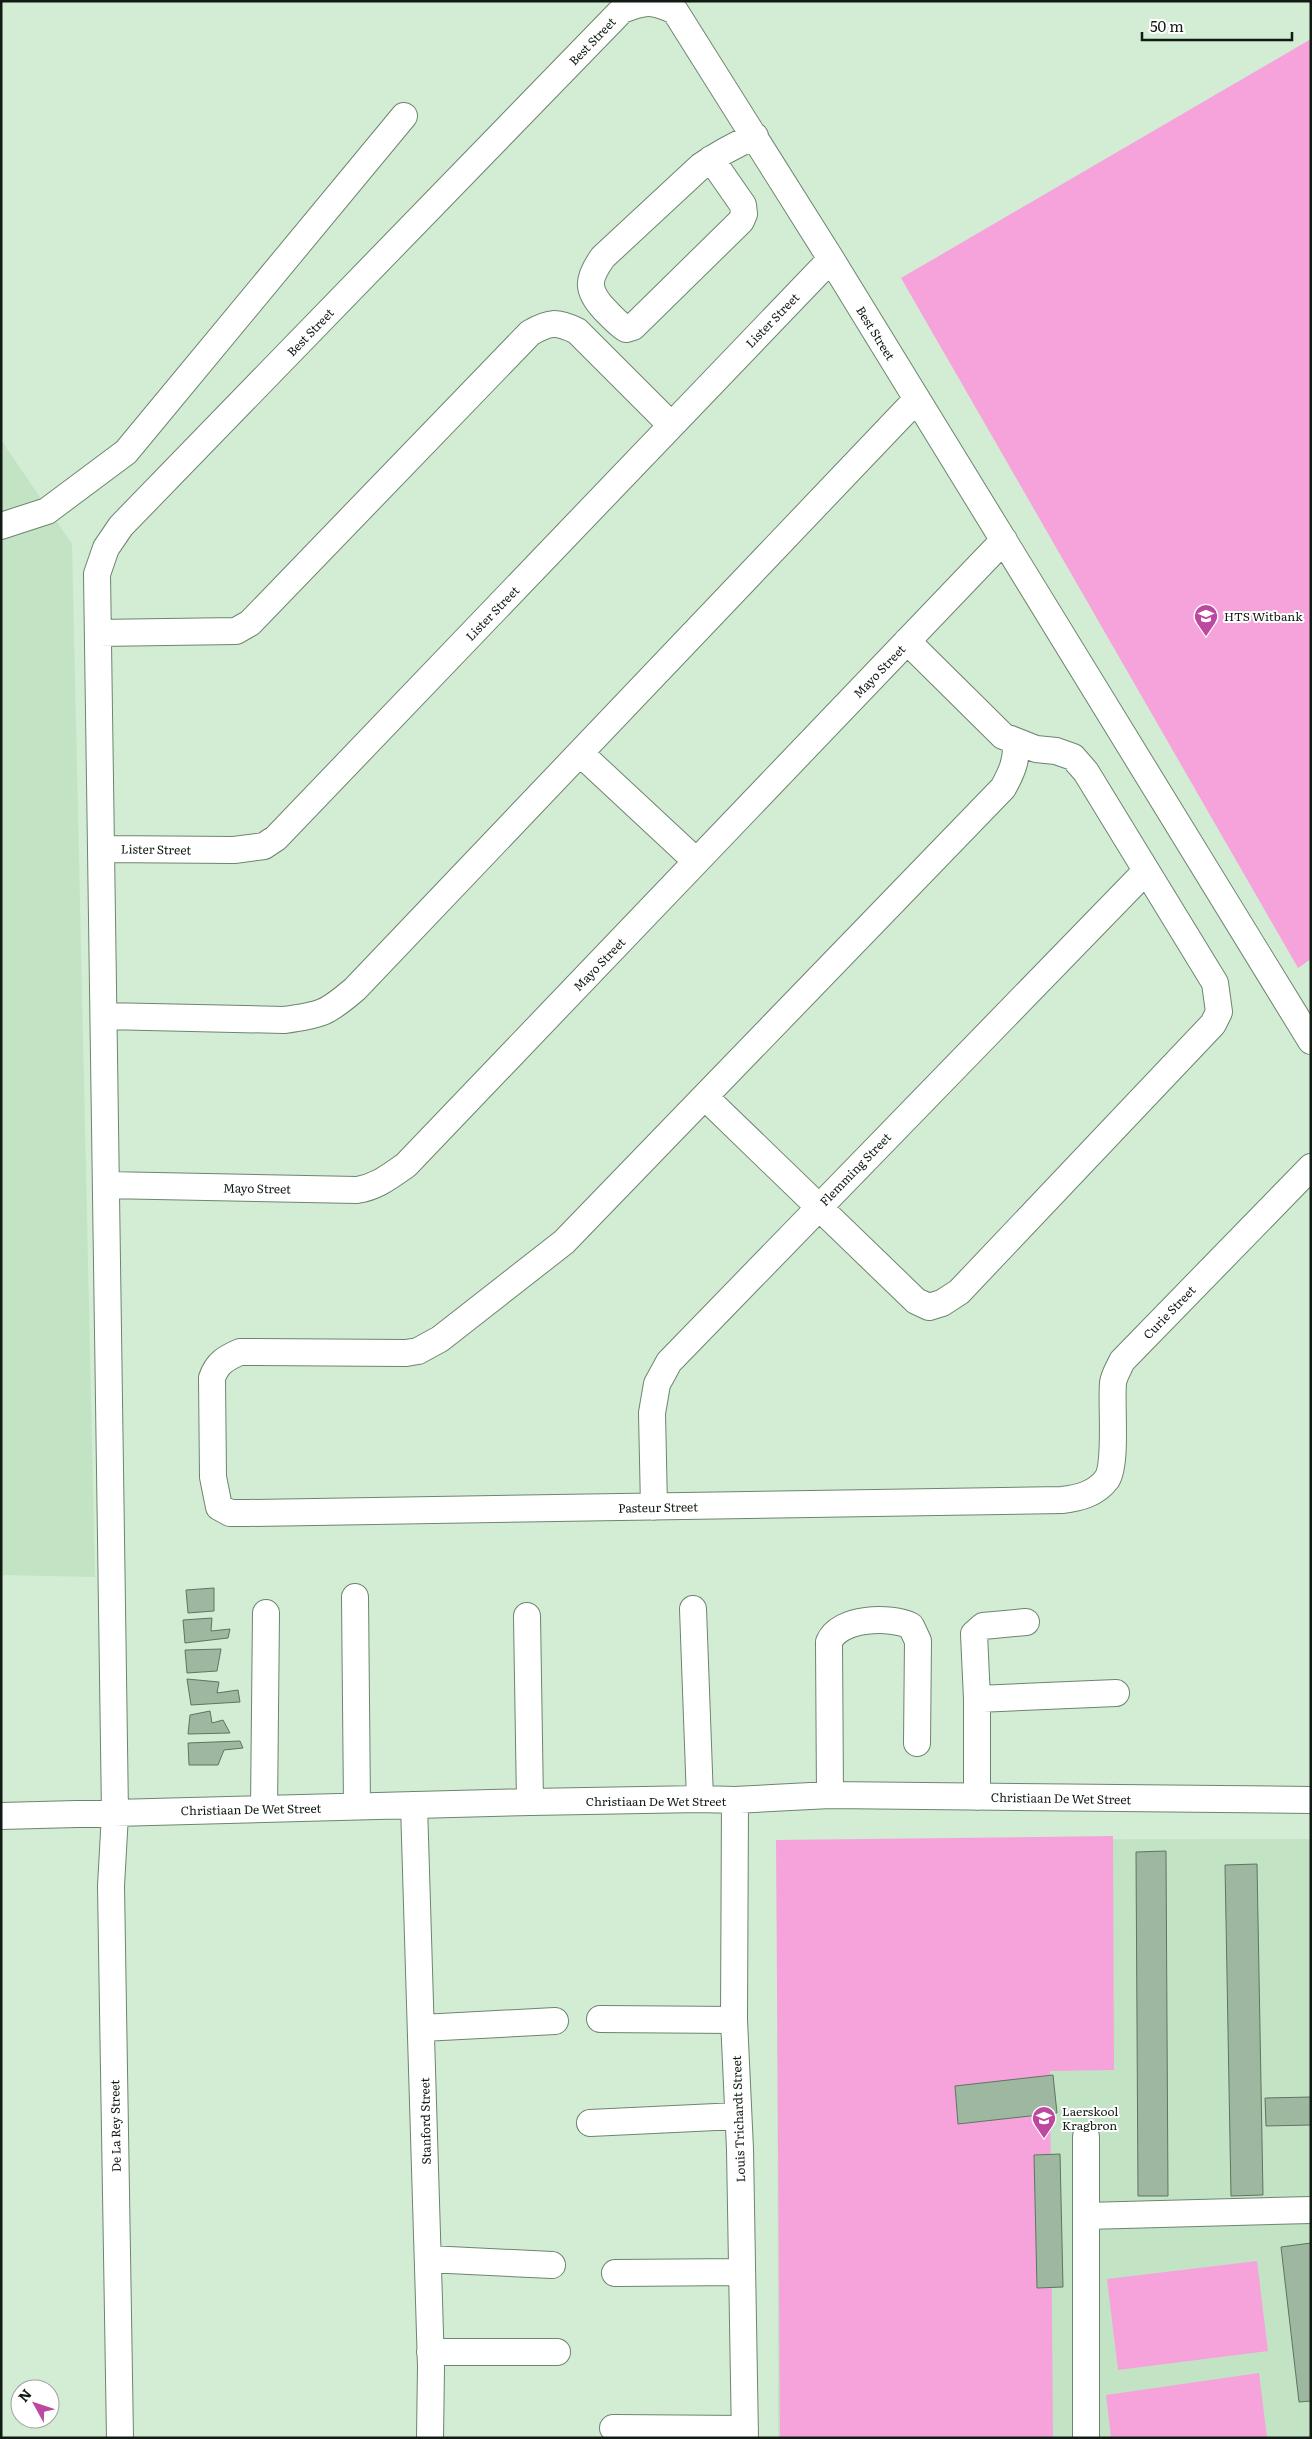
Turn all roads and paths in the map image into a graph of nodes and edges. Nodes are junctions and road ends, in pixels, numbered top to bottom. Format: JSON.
{"nodes":[{"id":1,"x":404,"y":116,"type":"dead end"},
{"id":2,"x":755,"y":136,"type":"junction"},
{"id":3,"x":711,"y":159,"type":"junction"},
{"id":4,"x":830,"y":259,"type":"junction"},
{"id":5,"x":917,"y":399,"type":"junction"},
{"id":6,"x":671,"y":425,"type":"junction"},
{"id":7,"x":1,"y":526,"type":"edge"},
{"id":8,"x":1004,"y":540,"type":"junction"},
{"id":9,"x":97,"y":574,"type":"joint"},
{"id":10,"x":98,"y":633,"type":"junction"},
{"id":11,"x":906,"y":641,"type":"junction"},
{"id":12,"x":1016,"y":742,"type":"junction"},
{"id":13,"x":580,"y":753,"type":"junction"},
{"id":14,"x":101,"y":849,"type":"junction"},
{"id":15,"x":696,"y":862,"type":"junction"},
{"id":16,"x":1146,"y":871,"type":"junction"},
{"id":17,"x":104,"y":1016,"type":"junction"},
{"id":18,"x":1311,"y":1041,"type":"edge"},
{"id":19,"x":705,"y":1097,"type":"junction"},
{"id":20,"x":1311,"y":1167,"type":"edge"},
{"id":21,"x":106,"y":1184,"type":"junction"},
{"id":22,"x":818,"y":1206,"type":"junction"},
{"id":23,"x":1096,"y":1490,"type":"joint"},
{"id":24,"x":654,"y":1507,"type":"junction"},
{"id":25,"x":355,"y":1596,"type":"dead end"},
{"id":26,"x":693,"y":1609,"type":"dead end"},
{"id":27,"x":266,"y":1614,"type":"dead end"},
{"id":28,"x":526,"y":1616,"type":"dead end"},
{"id":29,"x":1026,"y":1622,"type":"dead end"},
{"id":30,"x":1116,"y":1693,"type":"dead end"},
{"id":31,"x":977,"y":1699,"type":"junction"},
{"id":32,"x":917,"y":1743,"type":"dead end"},
{"id":33,"x":830,"y":1795,"type":"junction"},
{"id":34,"x":977,"y":1797,"type":"junction"},
{"id":35,"x":700,"y":1799,"type":"junction"},
{"id":36,"x":735,"y":1800,"type":"junction"},
{"id":37,"x":1311,"y":1800,"type":"edge"},
{"id":38,"x":530,"y":1802,"type":"junction"},
{"id":39,"x":414,"y":1805,"type":"junction"},
{"id":40,"x":357,"y":1806,"type":"junction"},
{"id":41,"x":264,"y":1810,"type":"junction"},
{"id":42,"x":115,"y":1814,"type":"junction"},
{"id":43,"x":1,"y":1816,"type":"edge"},
{"id":44,"x":600,"y":2019,"type":"dead end"},
{"id":45,"x":734,"y":2020,"type":"junction"},
{"id":46,"x":556,"y":2021,"type":"dead end"},
{"id":47,"x":422,"y":2028,"type":"junction"},
{"id":48,"x":737,"y":2116,"type":"junction"},
{"id":49,"x":590,"y":2123,"type":"dead end"},
{"id":50,"x":1086,"y":2137,"type":"dead end"},
{"id":51,"x":1311,"y":2210,"type":"edge"},
{"id":52,"x":1086,"y":2216,"type":"junction"},
{"id":53,"x":428,"y":2259,"type":"junction"},
{"id":54,"x":552,"y":2265,"type":"dead end"},
{"id":55,"x":741,"y":2272,"type":"junction"},
{"id":56,"x":616,"y":2273,"type":"dead end"},
{"id":57,"x":430,"y":2352,"type":"junction"},
{"id":58,"x":557,"y":2352,"type":"dead end"},
{"id":59,"x":613,"y":2428,"type":"dead end"},
{"id":60,"x":745,"y":2433,"type":"edge"},
{"id":61,"x":120,"y":2438,"type":"edge"},
{"id":62,"x":430,"y":2438,"type":"edge"},
{"id":63,"x":1086,"y":2438,"type":"edge"}],
"edges":[{"from":1,"to":7,"type":"street"},
{"from":2,"to":3,"type":"street"},
{"from":2,"to":4,"type":"street","name":"Best Street"},
{"from":2,"to":9,"type":"street","name":"Best Street"},
{"from":3,"to":3,"type":"street"},
{"from":4,"to":5,"type":"street","name":"Best Street"},
{"from":4,"to":6,"type":"street","name":"Lister Street"},
{"from":5,"to":8,"type":"street","name":"Best Street"},
{"from":5,"to":13,"type":"street"},
{"from":6,"to":10,"type":"street"},
{"from":6,"to":14,"type":"street","name":"Lister Street"},
{"from":8,"to":11,"type":"street","name":"Mayo Street"},
{"from":8,"to":18,"type":"street","name":"Best Street"},
{"from":9,"to":10,"type":"street","name":"De La Rey Street"},
{"from":10,"to":14,"type":"street","name":"De La Rey Street"},
{"from":11,"to":12,"type":"street"},
{"from":11,"to":15,"type":"street","name":"Mayo Street"},
{"from":12,"to":16,"type":"street"},
{"from":12,"to":19,"type":"street"},
{"from":13,"to":15,"type":"street"},
{"from":13,"to":17,"type":"street"},
{"from":14,"to":17,"type":"street","name":"De La Rey Street"},
{"from":15,"to":21,"type":"street","name":"Mayo Street"},
{"from":16,"to":22,"type":"street","name":"Flemming Street"},
{"from":16,"to":22,"type":"street"},
{"from":17,"to":21,"type":"street","name":"De La Rey Street"},
{"from":19,"to":22,"type":"street"},
{"from":19,"to":24,"type":"street","name":"Pasteur Street"},
{"from":20,"to":23,"type":"street","name":"Curie Street"},
{"from":21,"to":42,"type":"street","name":"De La Rey Street"},
{"from":22,"to":24,"type":"street","name":"Flemming Street"},
{"from":23,"to":24,"type":"street","name":"Pasteur Street"},
{"from":25,"to":40,"type":"street"},
{"from":26,"to":35,"type":"street"},
{"from":27,"to":41,"type":"street"},
{"from":28,"to":38,"type":"street"},
{"from":29,"to":31,"type":"street"},
{"from":30,"to":31,"type":"street"},
{"from":31,"to":34,"type":"street"},
{"from":32,"to":33,"type":"street"},
{"from":33,"to":34,"type":"street","name":"Christiaan De Wet Street"},
{"from":33,"to":36,"type":"street","name":"Christiaan De Wet Street"},
{"from":34,"to":37,"type":"street","name":"Christiaan De Wet Street"},
{"from":35,"to":36,"type":"street","name":"Christiaan De Wet Street"},
{"from":35,"to":38,"type":"street","name":"Christiaan De Wet Street"},
{"from":36,"to":45,"type":"street","name":"Louis Trichardt Street"},
{"from":38,"to":39,"type":"street","name":"Christiaan De Wet Street"},
{"from":39,"to":40,"type":"street","name":"Christiaan De Wet Street"},
{"from":39,"to":47,"type":"street","name":"Stanford Street"},
{"from":40,"to":41,"type":"street","name":"Christiaan De Wet Street"},
{"from":41,"to":42,"type":"street","name":"Christiaan De Wet Street"},
{"from":42,"to":43,"type":"street","name":"Christiaan De Wet Street"},
{"from":42,"to":61,"type":"street","name":"De La Rey Street"},
{"from":44,"to":45,"type":"street"},
{"from":45,"to":48,"type":"street","name":"Louis Trichardt Street"},
{"from":46,"to":47,"type":"street"},
{"from":47,"to":53,"type":"street","name":"Stanford Street"},
{"from":48,"to":49,"type":"street"},
{"from":48,"to":55,"type":"street","name":"Louis Trichardt Street"},
{"from":50,"to":52,"type":"street"},
{"from":51,"to":52,"type":"street"},
{"from":52,"to":63,"type":"street"},
{"from":53,"to":54,"type":"street"},
{"from":53,"to":57,"type":"street","name":"Stanford Street"},
{"from":55,"to":56,"type":"street"},
{"from":55,"to":60,"type":"street","name":"Louis Trichardt Street"},
{"from":57,"to":58,"type":"street"},
{"from":57,"to":62,"type":"street","name":"Stanford Street"},
{"from":59,"to":60,"type":"street"}]}
